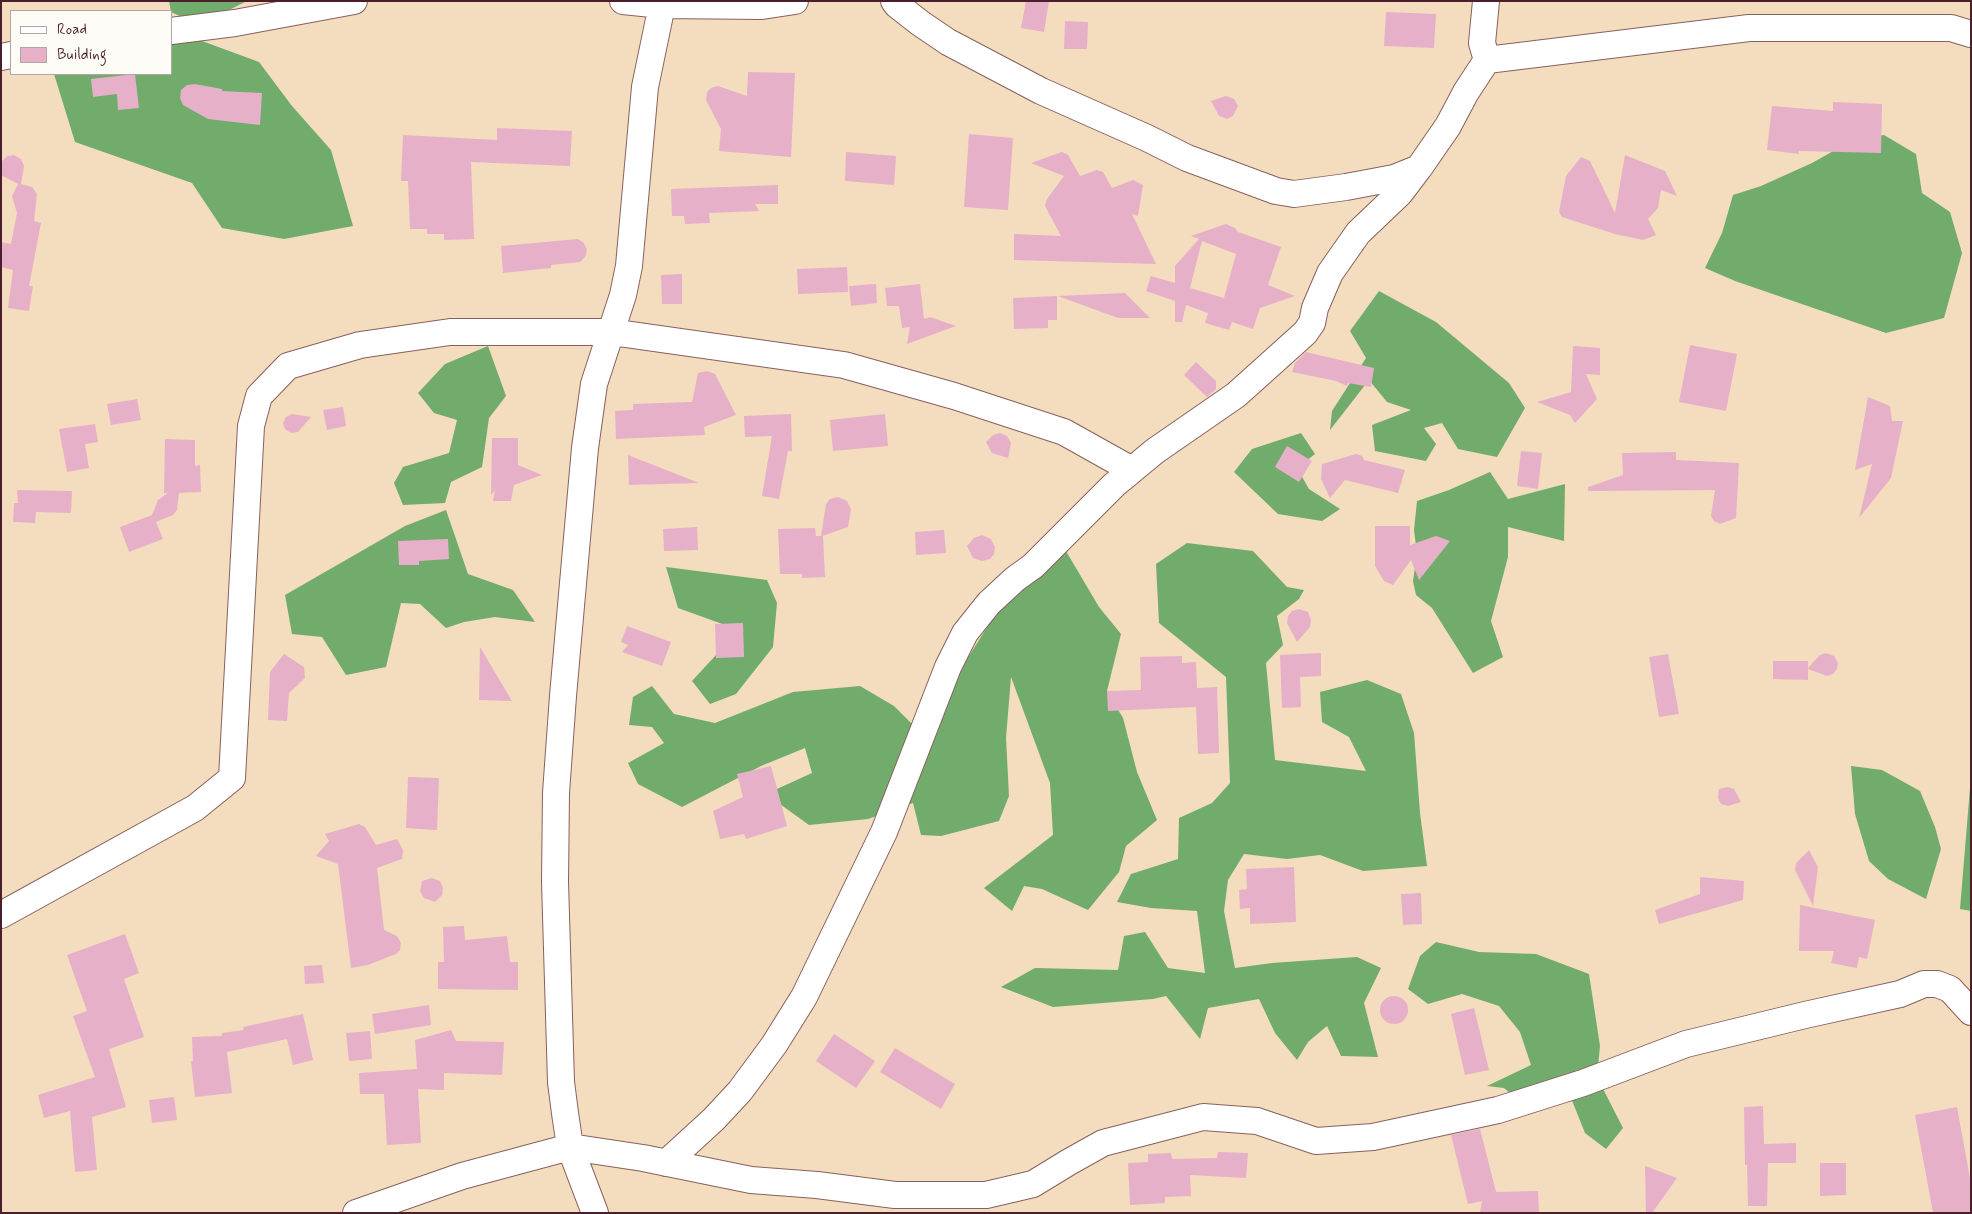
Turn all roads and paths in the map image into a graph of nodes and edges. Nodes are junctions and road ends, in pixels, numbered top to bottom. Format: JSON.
{"nodes":[{"id":1,"x":354,"y":1,"type":"edge"},
{"id":2,"x":623,"y":1,"type":"edge"},
{"id":3,"x":794,"y":1,"type":"edge"},
{"id":4,"x":894,"y":1,"type":"edge"},
{"id":5,"x":1486,"y":1,"type":"edge"},
{"id":6,"x":662,"y":6,"type":"junction"},
{"id":7,"x":172,"y":31,"type":"edge"},
{"id":8,"x":1971,"y":34,"type":"edge"},
{"id":9,"x":1487,"y":60,"type":"junction"},
{"id":10,"x":1419,"y":168,"type":"junction"},
{"id":11,"x":611,"y":332,"type":"junction"},
{"id":12,"x":1132,"y":470,"type":"junction"},
{"id":13,"x":1,"y":914,"type":"edge"},
{"id":14,"x":1971,"y":1012,"type":"edge"},
{"id":15,"x":570,"y":1148,"type":"junction"},
{"id":16,"x":666,"y":1163,"type":"junction"},
{"id":17,"x":356,"y":1213,"type":"edge"},
{"id":18,"x":596,"y":1213,"type":"edge"}],
"edges":[{"from":1,"to":7,"type":"street"},
{"from":2,"to":6,"type":"street"},
{"from":3,"to":6,"type":"street"},
{"from":4,"to":10,"type":"street"},
{"from":5,"to":9,"type":"street"},
{"from":6,"to":11,"type":"street"},
{"from":8,"to":9,"type":"street"},
{"from":9,"to":10,"type":"street"},
{"from":10,"to":12,"type":"street"},
{"from":11,"to":12,"type":"street"},
{"from":11,"to":13,"type":"street"},
{"from":11,"to":15,"type":"street"},
{"from":12,"to":16,"type":"street"},
{"from":14,"to":16,"type":"street"},
{"from":15,"to":16,"type":"street"},
{"from":15,"to":17,"type":"street"},
{"from":15,"to":18,"type":"street"}]}
